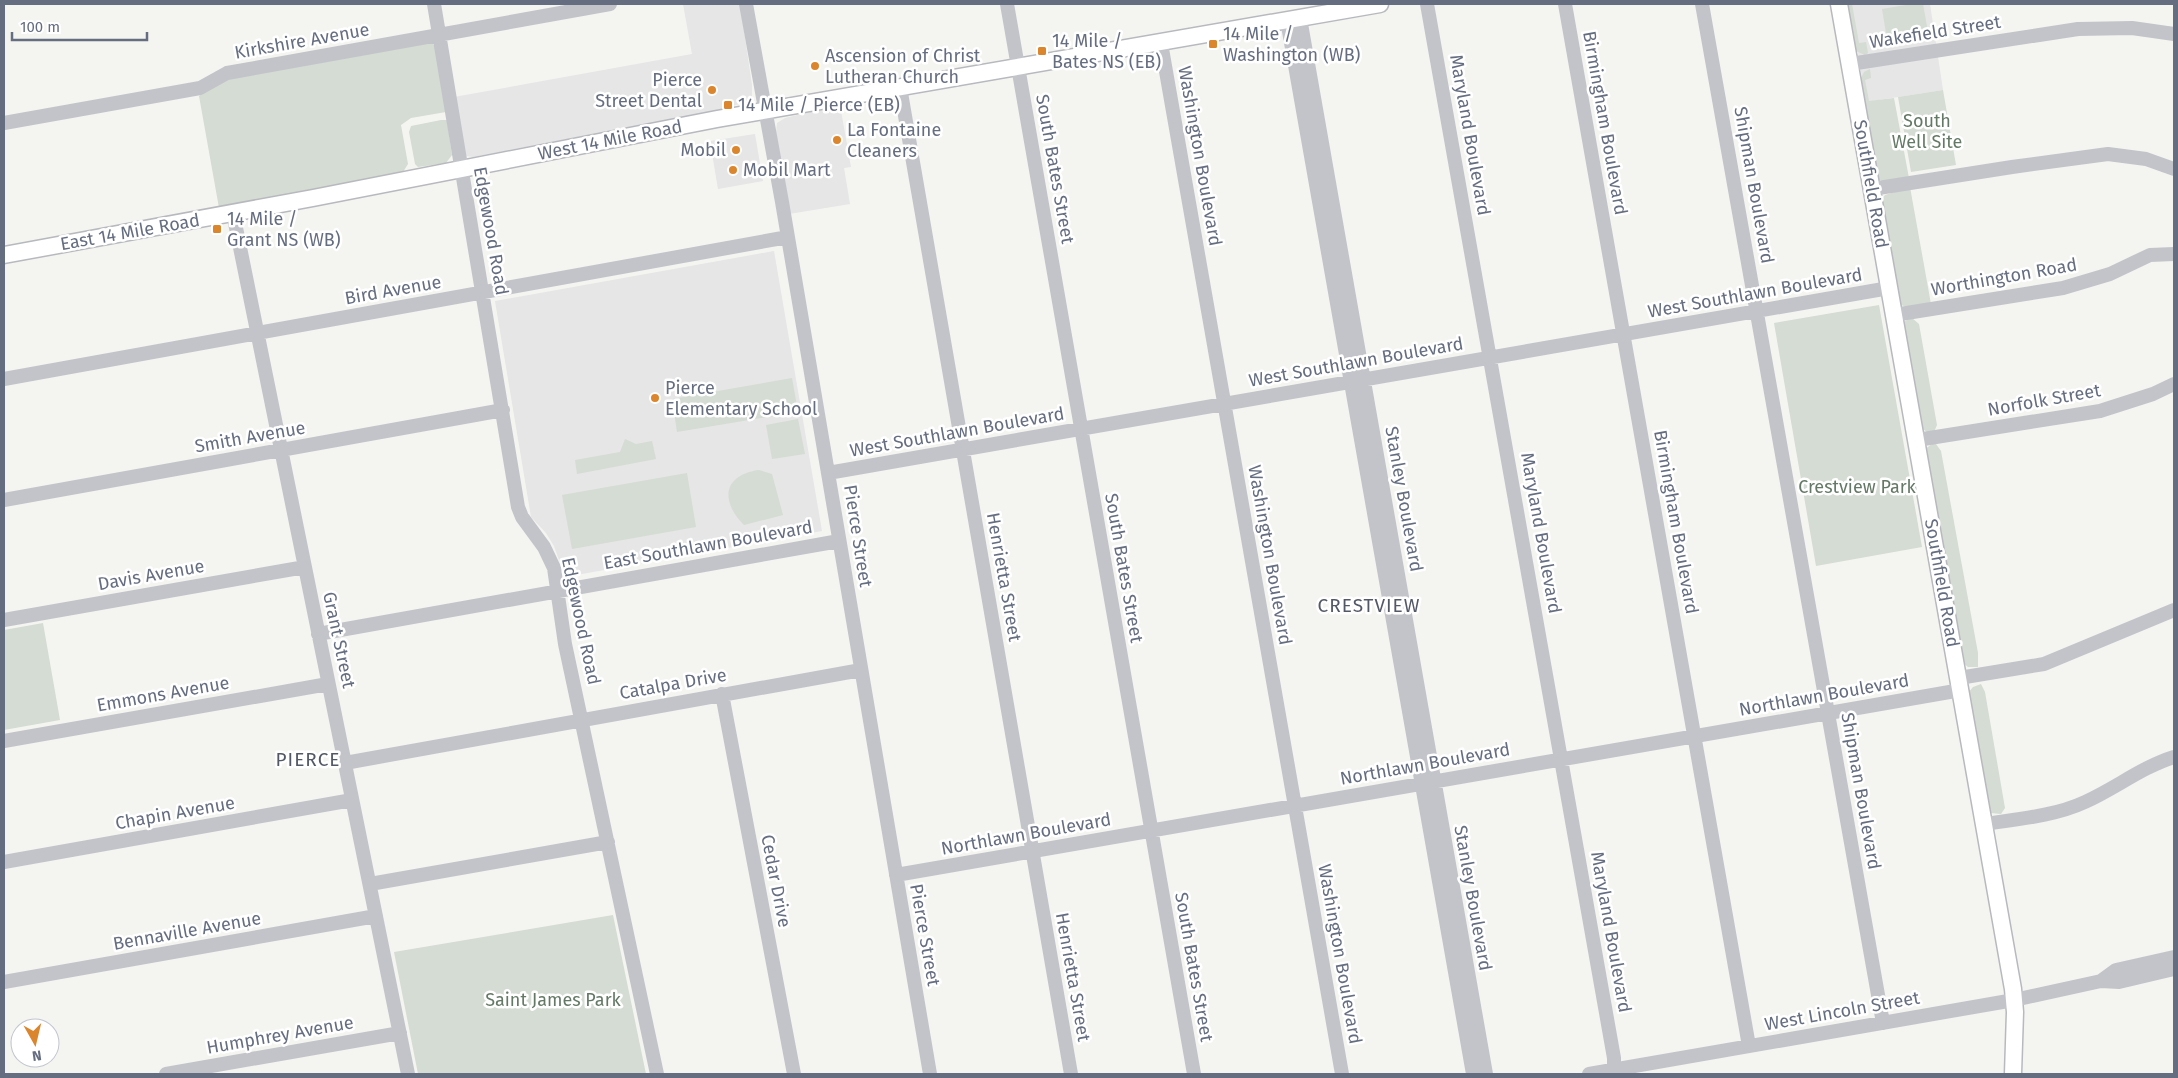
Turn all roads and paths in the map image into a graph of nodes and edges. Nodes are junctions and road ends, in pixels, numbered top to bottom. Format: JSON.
{"nodes":[{"id":1,"x":434,"y":4,"type":"edge"},
{"id":2,"x":610,"y":4,"type":"edge"},
{"id":3,"x":746,"y":4,"type":"edge"},
{"id":4,"x":1007,"y":4,"type":"edge"},
{"id":5,"x":1380,"y":4,"type":"edge"},
{"id":6,"x":1428,"y":4,"type":"edge"},
{"id":7,"x":1565,"y":4,"type":"edge"},
{"id":8,"x":1702,"y":4,"type":"edge"},
{"id":9,"x":1839,"y":4,"type":"edge"},
{"id":10,"x":1294,"y":19,"type":"junction"},
{"id":11,"x":2174,"y":34,"type":"edge"},
{"id":12,"x":439,"y":36,"type":"junction"},
{"id":13,"x":1161,"y":42,"type":"junction"},
{"id":14,"x":1850,"y":64,"type":"junction"},
{"id":15,"x":1019,"y":68,"type":"junction"},
{"id":16,"x":900,"y":87,"type":"junction"},
{"id":17,"x":765,"y":110,"type":"junction"},
{"id":18,"x":4,"y":123,"type":"edge"},
{"id":19,"x":462,"y":169,"type":"junction"},
{"id":20,"x":2174,"y":170,"type":"edge"},
{"id":21,"x":1872,"y":189,"type":"junction"},
{"id":22,"x":234,"y":213,"type":"junction"},
{"id":23,"x":788,"y":237,"type":"junction"},
{"id":24,"x":2174,"y":254,"type":"edge"},
{"id":25,"x":4,"y":256,"type":"edge"},
{"id":26,"x":1889,"y":288,"type":"junction"},
{"id":27,"x":483,"y":293,"type":"junction"},
{"id":28,"x":1757,"y":312,"type":"junction"},
{"id":29,"x":1894,"y":315,"type":"junction"},
{"id":30,"x":258,"y":334,"type":"junction"},
{"id":31,"x":1624,"y":335,"type":"junction"},
{"id":32,"x":1490,"y":358,"type":"junction"},
{"id":33,"x":4,"y":379,"type":"edge"},
{"id":34,"x":1358,"y":381,"type":"junction"},
{"id":35,"x":2174,"y":384,"type":"edge"},
{"id":36,"x":1224,"y":404,"type":"junction"},
{"id":37,"x":503,"y":410,"type":"junction"},
{"id":38,"x":1082,"y":430,"type":"junction"},
{"id":39,"x":1917,"y":440,"type":"junction"},
{"id":40,"x":963,"y":450,"type":"junction"},
{"id":41,"x":281,"y":451,"type":"junction"},
{"id":42,"x":828,"y":473,"type":"junction"},
{"id":43,"x":4,"y":500,"type":"edge"},
{"id":44,"x":839,"y":541,"type":"junction"},
{"id":45,"x":305,"y":567,"type":"junction"},
{"id":46,"x":558,"y":591,"type":"junction"},
{"id":47,"x":2174,"y":610,"type":"edge"},
{"id":48,"x":4,"y":620,"type":"edge"},
{"id":49,"x":318,"y":634,"type":"junction"},
{"id":50,"x":861,"y":670,"type":"junction"},
{"id":51,"x":328,"y":684,"type":"junction"},
{"id":52,"x":1960,"y":684,"type":"junction"},
{"id":53,"x":722,"y":694,"type":"junction"},
{"id":54,"x":1828,"y":713,"type":"junction"},
{"id":55,"x":582,"y":720,"type":"junction"},
{"id":56,"x":1695,"y":736,"type":"junction"},
{"id":57,"x":4,"y":741,"type":"edge"},
{"id":58,"x":2174,"y":757,"type":"edge"},
{"id":59,"x":1562,"y":760,"type":"junction"},
{"id":60,"x":345,"y":763,"type":"junction"},
{"id":61,"x":1428,"y":783,"type":"junction"},
{"id":62,"x":352,"y":800,"type":"junction"},
{"id":63,"x":1295,"y":806,"type":"junction"},
{"id":64,"x":1984,"y":824,"type":"junction"},
{"id":65,"x":1152,"y":831,"type":"junction"},
{"id":66,"x":608,"y":842,"type":"junction"},
{"id":67,"x":1033,"y":852,"type":"junction"},
{"id":68,"x":4,"y":862,"type":"edge"},
{"id":69,"x":896,"y":875,"type":"junction"},
{"id":70,"x":370,"y":884,"type":"junction"},
{"id":71,"x":376,"y":916,"type":"junction"},
{"id":72,"x":1453,"y":922,"type":"junction"},
{"id":73,"x":2174,"y":957,"type":"edge"},
{"id":74,"x":2164,"y":967,"type":"edge"},
{"id":75,"x":4,"y":982,"type":"edge"},
{"id":76,"x":2014,"y":1000,"type":"junction"},
{"id":77,"x":1883,"y":1023,"type":"junction"},
{"id":78,"x":400,"y":1033,"type":"junction"},
{"id":79,"x":1749,"y":1046,"type":"junction"},
{"id":80,"x":1614,"y":1072,"type":"edge"},
{"id":81,"x":166,"y":1074,"type":"edge"},
{"id":82,"x":408,"y":1074,"type":"edge"},
{"id":83,"x":657,"y":1074,"type":"edge"},
{"id":84,"x":794,"y":1074,"type":"edge"},
{"id":85,"x":930,"y":1074,"type":"edge"},
{"id":86,"x":1071,"y":1074,"type":"edge"},
{"id":87,"x":1194,"y":1074,"type":"edge"},
{"id":88,"x":1342,"y":1074,"type":"edge"},
{"id":89,"x":1473,"y":1074,"type":"edge"},
{"id":90,"x":1486,"y":1074,"type":"edge"},
{"id":91,"x":1589,"y":1074,"type":"edge"},
{"id":92,"x":2014,"y":1074,"type":"edge"}],
"edges":[{"from":1,"to":12,"type":"street","name":"Edgewood Road"},
{"from":2,"to":12,"type":"street","name":"Kirkshire Avenue"},
{"from":3,"to":17,"type":"street","name":"Pierce Street"},
{"from":4,"to":15,"type":"street","name":"South Bates Street"},
{"from":5,"to":10,"type":"main road","name":"West 14 Mile Road"},
{"from":6,"to":32,"type":"street","name":"Maryland Boulevard"},
{"from":7,"to":31,"type":"street","name":"Birmingham Boulevard"},
{"from":8,"to":28,"type":"street","name":"Shipman Boulevard"},
{"from":9,"to":14,"type":"main road","name":"Southfield Road"},
{"from":10,"to":13,"type":"main road","name":"West 14 Mile Road"},
{"from":10,"to":34,"type":"street","name":"Stanley Boulevard"},
{"from":11,"to":14,"type":"street","name":"Wakefield Street"},
{"from":12,"to":18,"type":"street","name":"Kirkshire Avenue"},
{"from":12,"to":19,"type":"street","name":"Edgewood Road"},
{"from":13,"to":15,"type":"main road","name":"West 14 Mile Road"},
{"from":13,"to":36,"type":"street","name":"Washington Boulevard"},
{"from":14,"to":21,"type":"main road","name":"Southfield Road"},
{"from":15,"to":16,"type":"main road","name":"West 14 Mile Road"},
{"from":15,"to":38,"type":"street","name":"South Bates Street"},
{"from":16,"to":17,"type":"main road","name":"West 14 Mile Road"},
{"from":16,"to":40,"type":"street","name":"Henrietta Street"},
{"from":17,"to":19,"type":"main road","name":"West 14 Mile Road"},
{"from":17,"to":23,"type":"street","name":"Pierce Street"},
{"from":19,"to":22,"type":"main road","name":"East 14 Mile Road"},
{"from":19,"to":27,"type":"street","name":"Edgewood Road"},
{"from":20,"to":21,"type":"street"},
{"from":21,"to":26,"type":"main road","name":"Southfield Road"},
{"from":22,"to":25,"type":"main road","name":"East 14 Mile Road"},
{"from":22,"to":30,"type":"street","name":"Grant Street"},
{"from":23,"to":27,"type":"street","name":"Bird Avenue"},
{"from":23,"to":42,"type":"street","name":"Pierce Street"},
{"from":24,"to":29,"type":"street","name":"Worthington Road"},
{"from":26,"to":28,"type":"street","name":"West Southlawn Boulevard"},
{"from":26,"to":29,"type":"main road","name":"Southfield Road"},
{"from":27,"to":30,"type":"street","name":"Bird Avenue"},
{"from":27,"to":37,"type":"street","name":"Edgewood Road"},
{"from":28,"to":31,"type":"street","name":"West Southlawn Boulevard"},
{"from":28,"to":54,"type":"street","name":"Shipman Boulevard"},
{"from":29,"to":39,"type":"main road","name":"Southfield Road"},
{"from":30,"to":33,"type":"street","name":"Bird Avenue"},
{"from":30,"to":41,"type":"street","name":"Grant Street"},
{"from":31,"to":32,"type":"street","name":"West Southlawn Boulevard"},
{"from":31,"to":56,"type":"street","name":"Birmingham Boulevard"},
{"from":32,"to":34,"type":"street","name":"West Southlawn Boulevard"},
{"from":32,"to":59,"type":"street","name":"Maryland Boulevard"},
{"from":34,"to":36,"type":"street","name":"West Southlawn Boulevard"},
{"from":34,"to":61,"type":"street","name":"Stanley Boulevard"},
{"from":35,"to":39,"type":"street","name":"Norfolk Street"},
{"from":36,"to":38,"type":"street","name":"West Southlawn Boulevard"},
{"from":36,"to":63,"type":"street","name":"Washington Boulevard"},
{"from":37,"to":41,"type":"street","name":"Smith Avenue"},
{"from":37,"to":46,"type":"street","name":"Edgewood Road"},
{"from":38,"to":40,"type":"street","name":"West Southlawn Boulevard"},
{"from":38,"to":65,"type":"street","name":"South Bates Street"},
{"from":39,"to":52,"type":"main road","name":"Southfield Road"},
{"from":40,"to":42,"type":"street","name":"West Southlawn Boulevard"},
{"from":40,"to":67,"type":"street","name":"Henrietta Street"},
{"from":41,"to":43,"type":"street","name":"Smith Avenue"},
{"from":41,"to":45,"type":"street","name":"Grant Street"},
{"from":42,"to":44,"type":"street","name":"Pierce Street"},
{"from":44,"to":46,"type":"street","name":"East Southlawn Boulevard"},
{"from":44,"to":50,"type":"street","name":"Pierce Street"},
{"from":45,"to":48,"type":"street","name":"Davis Avenue"},
{"from":45,"to":49,"type":"street","name":"Grant Street"},
{"from":46,"to":49,"type":"street","name":"East Southlawn Boulevard"},
{"from":46,"to":55,"type":"street","name":"Edgewood Road"},
{"from":47,"to":52,"type":"street","name":"Northlawn Boulevard"},
{"from":49,"to":51,"type":"street","name":"Grant Street"},
{"from":50,"to":53,"type":"street","name":"Catalpa Drive"},
{"from":50,"to":69,"type":"street","name":"Pierce Street"},
{"from":51,"to":57,"type":"street","name":"Emmons Avenue"},
{"from":51,"to":60,"type":"street","name":"Grant Street"},
{"from":52,"to":54,"type":"street","name":"Northlawn Boulevard"},
{"from":52,"to":64,"type":"main road","name":"Southfield Road"},
{"from":53,"to":55,"type":"street","name":"Catalpa Drive"},
{"from":53,"to":84,"type":"street","name":"Cedar Drive"},
{"from":54,"to":56,"type":"street","name":"Northlawn Boulevard"},
{"from":54,"to":77,"type":"street","name":"Shipman Boulevard"},
{"from":55,"to":60,"type":"street","name":"Catalpa Drive"},
{"from":55,"to":66,"type":"street","name":"Edgewood Road"},
{"from":56,"to":59,"type":"street","name":"Northlawn Boulevard"},
{"from":56,"to":79,"type":"street","name":"Birmingham Boulevard"},
{"from":58,"to":64,"type":"street"},
{"from":59,"to":61,"type":"street","name":"Northlawn Boulevard"},
{"from":59,"to":80,"type":"street","name":"Maryland Boulevard"},
{"from":60,"to":62,"type":"street","name":"Grant Street"},
{"from":61,"to":63,"type":"street","name":"Northlawn Boulevard"},
{"from":61,"to":72,"type":"street","name":"Stanley Boulevard"},
{"from":62,"to":68,"type":"street","name":"Chapin Avenue"},
{"from":62,"to":70,"type":"street","name":"Grant Street"},
{"from":63,"to":65,"type":"street","name":"Northlawn Boulevard"},
{"from":63,"to":88,"type":"street","name":"Washington Boulevard"},
{"from":64,"to":76,"type":"main road","name":"Southfield Road"},
{"from":65,"to":67,"type":"street","name":"Northlawn Boulevard"},
{"from":65,"to":87,"type":"street","name":"South Bates Street"},
{"from":66,"to":70,"type":"street"},
{"from":66,"to":83,"type":"street","name":"Edgewood Road"},
{"from":67,"to":69,"type":"street","name":"Northlawn Boulevard"},
{"from":67,"to":86,"type":"street","name":"Henrietta Street"},
{"from":69,"to":85,"type":"street","name":"Pierce Street"},
{"from":70,"to":71,"type":"street","name":"Grant Street"},
{"from":71,"to":75,"type":"street","name":"Bennaville Avenue"},
{"from":71,"to":78,"type":"street","name":"Grant Street"},
{"from":72,"to":89,"type":"street","name":"Stanley Boulevard"},
{"from":72,"to":90,"type":"street","name":"Stanley Boulevard"},
{"from":73,"to":74,"type":"street","name":"West Lincoln Street"},
{"from":74,"to":76,"type":"street","name":"West Lincoln Street"},
{"from":76,"to":77,"type":"street","name":"West Lincoln Street"},
{"from":76,"to":92,"type":"main road","name":"Southfield Road"},
{"from":77,"to":79,"type":"street","name":"West Lincoln Street"},
{"from":78,"to":81,"type":"street","name":"Humphrey Avenue"},
{"from":78,"to":82,"type":"street","name":"Grant Street"},
{"from":79,"to":80,"type":"street","name":"West Lincoln Street"},
{"from":80,"to":91,"type":"street","name":"West Lincoln Street"}]}
